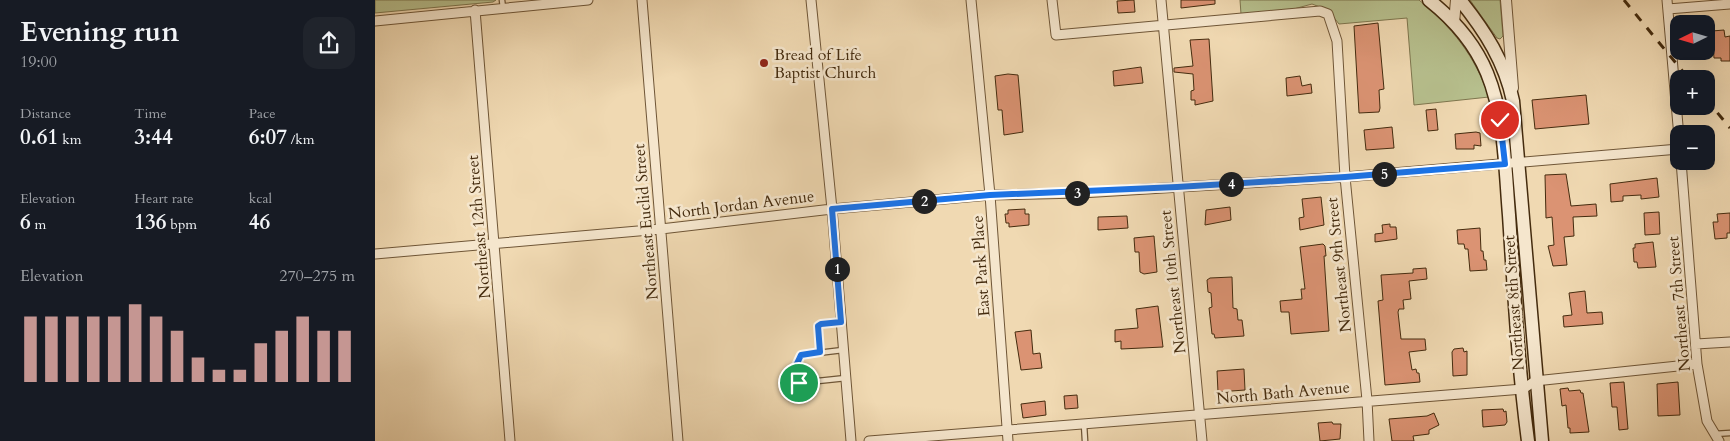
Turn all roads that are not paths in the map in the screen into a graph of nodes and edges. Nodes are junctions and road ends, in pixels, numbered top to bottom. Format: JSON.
{"nodes":[{"id":1,"x":576,"y":0,"type":"edge"},
{"id":2,"x":588,"y":0,"type":"edge"},
{"id":3,"x":642,"y":0,"type":"edge"},
{"id":4,"x":811,"y":0,"type":"edge"},
{"id":5,"x":971,"y":0,"type":"edge"},
{"id":6,"x":1052,"y":0,"type":"edge"},
{"id":7,"x":1161,"y":0,"type":"edge"},
{"id":8,"x":1429,"y":0,"type":"edge"},
{"id":9,"x":1458,"y":0,"type":"edge"},
{"id":10,"x":1506,"y":0,"type":"edge"},
{"id":11,"x":503,"y":4,"type":"edge"},
{"id":12,"x":1668,"y":4,"type":"edge"},
{"id":13,"x":1730,"y":4,"type":"edge"},
{"id":14,"x":475,"y":10,"type":"junction"},
{"id":15,"x":375,"y":21,"type":"edge"},
{"id":16,"x":1454,"y":23,"type":"junction"},
{"id":17,"x":1163,"y":27,"type":"junction"},
{"id":18,"x":1513,"y":101,"type":"junction"},
{"id":19,"x":1678,"y":125,"type":"edge"},
{"id":20,"x":1670,"y":149,"type":"edge"},
{"id":21,"x":1518,"y":162,"type":"junction"},
{"id":22,"x":1505,"y":164,"type":"junction"},
{"id":23,"x":1682,"y":170,"type":"edge"},
{"id":24,"x":1345,"y":177,"type":"junction"},
{"id":25,"x":1177,"y":187,"type":"junction"},
{"id":26,"x":990,"y":195,"type":"junction"},
{"id":27,"x":832,"y":209,"type":"junction"},
{"id":28,"x":661,"y":229,"type":"junction"},
{"id":29,"x":494,"y":243,"type":"junction"},
{"id":30,"x":375,"y":254,"type":"edge"},
{"id":31,"x":841,"y":322,"type":"junction"},
{"id":32,"x":1730,"y":342,"type":"edge"},
{"id":33,"x":1696,"y":344,"type":"junction"},
{"id":34,"x":843,"y":350,"type":"junction"},
{"id":35,"x":820,"y":352,"type":"junction"},
{"id":36,"x":1697,"y":364,"type":"junction"},
{"id":37,"x":846,"y":378,"type":"junction"},
{"id":38,"x":1535,"y":381,"type":"junction"},
{"id":39,"x":1523,"y":389,"type":"junction"},
{"id":40,"x":1367,"y":400,"type":"junction"},
{"id":41,"x":1200,"y":414,"type":"junction"},
{"id":42,"x":1084,"y":423,"type":"junction"},
{"id":43,"x":1008,"y":429,"type":"junction"},
{"id":44,"x":1730,"y":433,"type":"edge"},
{"id":45,"x":1717,"y":438,"type":"edge"},
{"id":46,"x":510,"y":441,"type":"edge"},
{"id":47,"x":678,"y":441,"type":"edge"},
{"id":48,"x":851,"y":441,"type":"edge"},
{"id":49,"x":869,"y":441,"type":"edge"},
{"id":50,"x":1008,"y":441,"type":"edge"},
{"id":51,"x":1085,"y":441,"type":"edge"},
{"id":52,"x":1202,"y":441,"type":"edge"},
{"id":53,"x":1369,"y":441,"type":"edge"},
{"id":54,"x":1528,"y":441,"type":"edge"},
{"id":55,"x":1542,"y":441,"type":"edge"}],
"edges":[{"from":1,"to":2,"type":"street"},
{"from":1,"to":11,"type":"street"},
{"from":3,"to":28,"type":"street","name":"Northeast Euclid Street"},
{"from":4,"to":27,"type":"street"},
{"from":5,"to":26,"type":"street","name":"East Park Place"},
{"from":6,"to":17,"type":"street"},
{"from":7,"to":17,"type":"street","name":"Northeast 10th Street"},
{"from":8,"to":16,"type":"main road","name":"Northeast 8th Street"},
{"from":9,"to":16,"type":"street"},
{"from":9,"to":18,"type":"main road","name":"Northeast 8th Street"},
{"from":10,"to":18,"type":"street"},
{"from":11,"to":14,"type":"street"},
{"from":12,"to":13,"type":"street"},
{"from":12,"to":19,"type":"street"},
{"from":14,"to":15,"type":"street"},
{"from":14,"to":29,"type":"street","name":"Northeast 12th Street"},
{"from":16,"to":22,"type":"main road","name":"Northeast 8th Street"},
{"from":17,"to":24,"type":"street","name":"Northeast 9th Street"},
{"from":17,"to":25,"type":"street","name":"Northeast 10th Street"},
{"from":18,"to":21,"type":"main road","name":"Northeast 8th Street"},
{"from":20,"to":21,"type":"street","name":"North Jordan Avenue"},
{"from":21,"to":22,"type":"street","name":"North Jordan Avenue"},
{"from":21,"to":38,"type":"main road","name":"Northeast 8th Street"},
{"from":22,"to":24,"type":"street","name":"North Jordan Avenue"},
{"from":22,"to":39,"type":"main road","name":"Northeast 8th Street"},
{"from":23,"to":33,"type":"street","name":"Northeast 7th Street"},
{"from":24,"to":25,"type":"street","name":"North Jordan Avenue"},
{"from":24,"to":40,"type":"street","name":"Northeast 9th Street"},
{"from":25,"to":26,"type":"street","name":"North Jordan Avenue"},
{"from":25,"to":41,"type":"street","name":"Northeast 10th Street"},
{"from":26,"to":27,"type":"street","name":"North Jordan Avenue"},
{"from":26,"to":43,"type":"street","name":"East Park Place"},
{"from":27,"to":28,"type":"street","name":"North Jordan Avenue"},
{"from":27,"to":31,"type":"street"},
{"from":28,"to":29,"type":"street","name":"North Jordan Avenue"},
{"from":28,"to":47,"type":"street","name":"Northeast Euclid Street"},
{"from":29,"to":30,"type":"street","name":"North Jordan Avenue"},
{"from":29,"to":46,"type":"street","name":"Northeast 12th Street"},
{"from":31,"to":34,"type":"street"},
{"from":31,"to":35,"type":"lane"},
{"from":32,"to":33,"type":"street"},
{"from":33,"to":36,"type":"street","name":"Northeast 7th Street"},
{"from":34,"to":35,"type":"lane"},
{"from":34,"to":37,"type":"street"},
{"from":35,"to":37,"type":"lane"},
{"from":36,"to":38,"type":"street","name":"North Bath Avenue"},
{"from":36,"to":45,"type":"street","name":"Northeast 7th Street"},
{"from":37,"to":48,"type":"street"},
{"from":38,"to":39,"type":"street","name":"North Bath Avenue"},
{"from":38,"to":55,"type":"main road","name":"Northeast 8th Street"},
{"from":39,"to":40,"type":"street","name":"North Bath Avenue"},
{"from":39,"to":54,"type":"main road","name":"Northeast 8th Street"},
{"from":40,"to":41,"type":"street","name":"North Bath Avenue"},
{"from":40,"to":53,"type":"street","name":"Northeast 9th Street"},
{"from":41,"to":42,"type":"street","name":"North Bath Avenue"},
{"from":41,"to":52,"type":"street","name":"Northeast 10th Street"},
{"from":42,"to":43,"type":"street","name":"North Bath Avenue"},
{"from":42,"to":51,"type":"lane"},
{"from":43,"to":49,"type":"street","name":"North Bath Avenue"},
{"from":43,"to":50,"type":"street","name":"East Park Place"},
{"from":44,"to":45,"type":"lane"}]}
